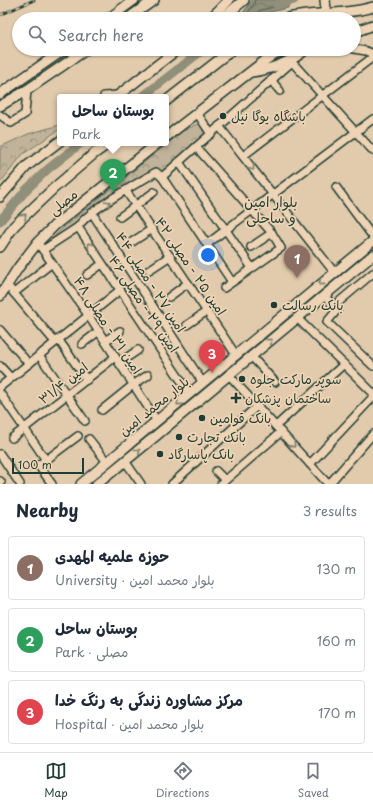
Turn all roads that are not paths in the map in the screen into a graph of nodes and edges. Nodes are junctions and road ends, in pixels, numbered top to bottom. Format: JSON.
{"nodes":[{"id":1,"x":134,"y":0,"type":"edge"},
{"id":2,"x":154,"y":0,"type":"edge"},
{"id":3,"x":229,"y":0,"type":"edge"},
{"id":4,"x":244,"y":0,"type":"edge"},
{"id":5,"x":328,"y":2,"type":"edge"},
{"id":6,"x":373,"y":7,"type":"edge"},
{"id":7,"x":118,"y":12,"type":"edge"},
{"id":8,"x":137,"y":12,"type":"edge"},
{"id":9,"x":217,"y":12,"type":"edge"},
{"id":10,"x":230,"y":12,"type":"edge"},
{"id":11,"x":325,"y":12,"type":"edge"},
{"id":12,"x":344,"y":12,"type":"edge"},
{"id":13,"x":350,"y":12,"type":"edge"},
{"id":14,"x":373,"y":25,"type":"edge"},
{"id":15,"x":361,"y":29,"type":"edge"},
{"id":16,"x":361,"y":50,"type":"edge"},
{"id":17,"x":373,"y":54,"type":"edge"},
{"id":18,"x":55,"y":56,"type":"edge"},
{"id":19,"x":77,"y":56,"type":"edge"},
{"id":20,"x":169,"y":56,"type":"edge"},
{"id":21,"x":225,"y":56,"type":"edge"},
{"id":22,"x":270,"y":56,"type":"edge"},
{"id":23,"x":292,"y":56,"type":"edge"},
{"id":24,"x":373,"y":57,"type":"edge"},
{"id":25,"x":250,"y":72,"type":"junction"},
{"id":26,"x":270,"y":80,"type":"junction"},
{"id":27,"x":27,"y":90,"type":"junction"},
{"id":28,"x":280,"y":91,"type":"dead end"},
{"id":29,"x":0,"y":94,"type":"edge"},
{"id":30,"x":120,"y":94,"type":"edge"},
{"id":31,"x":323,"y":96,"type":"junction"},
{"id":32,"x":169,"y":99,"type":"edge"},
{"id":33,"x":0,"y":106,"type":"edge"},
{"id":34,"x":196,"y":113,"type":"junction"},
{"id":35,"x":0,"y":115,"type":"edge"},
{"id":36,"x":373,"y":119,"type":"edge"},
{"id":37,"x":219,"y":126,"type":"junction"},
{"id":38,"x":356,"y":132,"type":"junction"},
{"id":39,"x":211,"y":134,"type":"junction"},
{"id":40,"x":169,"y":135,"type":"edge"},
{"id":41,"x":57,"y":143,"type":"edge"},
{"id":42,"x":105,"y":146,"type":"edge"},
{"id":43,"x":154,"y":146,"type":"edge"},
{"id":44,"x":196,"y":147,"type":"junction"},
{"id":45,"x":373,"y":151,"type":"edge"},
{"id":46,"x":244,"y":156,"type":"junction"},
{"id":47,"x":179,"y":162,"type":"junction"},
{"id":48,"x":162,"y":177,"type":"junction"},
{"id":49,"x":336,"y":187,"type":"dead end"},
{"id":50,"x":126,"y":191,"type":"junction"},
{"id":51,"x":154,"y":192,"type":"dead end"},
{"id":52,"x":273,"y":195,"type":"junction"},
{"id":53,"x":0,"y":197,"type":"edge"},
{"id":54,"x":136,"y":206,"type":"junction"},
{"id":55,"x":252,"y":211,"type":"junction"},
{"id":56,"x":92,"y":213,"type":"junction"},
{"id":57,"x":120,"y":217,"type":"dead end"},
{"id":58,"x":78,"y":227,"type":"junction"},
{"id":59,"x":152,"y":229,"type":"junction"},
{"id":60,"x":226,"y":231,"type":"junction"},
{"id":61,"x":272,"y":233,"type":"junction"},
{"id":62,"x":373,"y":237,"type":"edge"},
{"id":63,"x":373,"y":241,"type":"edge"},
{"id":64,"x":132,"y":242,"type":"dead end"},
{"id":65,"x":208,"y":244,"type":"junction"},
{"id":66,"x":41,"y":246,"type":"junction"},
{"id":67,"x":0,"y":247,"type":"edge"},
{"id":68,"x":251,"y":247,"type":"dead end"},
{"id":69,"x":373,"y":255,"type":"edge"},
{"id":70,"x":170,"y":256,"type":"junction"},
{"id":71,"x":52,"y":263,"type":"junction"},
{"id":72,"x":102,"y":264,"type":"junction"},
{"id":73,"x":252,"y":268,"type":"junction"},
{"id":74,"x":150,"y":270,"type":"dead end"},
{"id":75,"x":334,"y":272,"type":"junction"},
{"id":76,"x":373,"y":273,"type":"edge"},
{"id":77,"x":87,"y":275,"type":"dead end"},
{"id":78,"x":232,"y":282,"type":"junction"},
{"id":79,"x":188,"y":283,"type":"junction"},
{"id":80,"x":7,"y":285,"type":"junction"},
{"id":81,"x":224,"y":288,"type":"dead end"},
{"id":82,"x":120,"y":290,"type":"junction"},
{"id":83,"x":14,"y":293,"type":"junction"},
{"id":84,"x":324,"y":295,"type":"junction"},
{"id":85,"x":0,"y":296,"type":"edge"},
{"id":86,"x":169,"y":296,"type":"dead end"},
{"id":87,"x":334,"y":306,"type":"junction"},
{"id":88,"x":207,"y":311,"type":"junction"},
{"id":89,"x":88,"y":315,"type":"junction"},
{"id":90,"x":296,"y":318,"type":"junction"},
{"id":91,"x":187,"y":325,"type":"dead end"},
{"id":92,"x":0,"y":330,"type":"edge"},
{"id":93,"x":99,"y":331,"type":"junction"},
{"id":94,"x":120,"y":331,"type":"dead end"},
{"id":95,"x":57,"y":341,"type":"junction"},
{"id":96,"x":105,"y":341,"type":"junction"},
{"id":97,"x":82,"y":344,"type":"dead end"},
{"id":98,"x":138,"y":350,"type":"dead end"},
{"id":99,"x":39,"y":355,"type":"junction"},
{"id":100,"x":236,"y":355,"type":"junction"},
{"id":101,"x":252,"y":357,"type":"junction"},
{"id":102,"x":117,"y":360,"type":"junction"},
{"id":103,"x":29,"y":364,"type":"junction"},
{"id":104,"x":344,"y":364,"type":"junction"},
{"id":105,"x":0,"y":366,"type":"edge"},
{"id":106,"x":373,"y":366,"type":"edge"},
{"id":107,"x":222,"y":367,"type":"junction"},
{"id":108,"x":148,"y":375,"type":"dead end"},
{"id":109,"x":229,"y":375,"type":"junction"},
{"id":110,"x":11,"y":378,"type":"junction"},
{"id":111,"x":87,"y":380,"type":"junction"},
{"id":112,"x":275,"y":382,"type":"dead end"},
{"id":113,"x":203,"y":383,"type":"junction"},
{"id":114,"x":133,"y":385,"type":"junction"},
{"id":115,"x":0,"y":387,"type":"edge"},
{"id":116,"x":373,"y":392,"type":"edge"},
{"id":117,"x":0,"y":393,"type":"edge"},
{"id":118,"x":190,"y":394,"type":"junction"},
{"id":119,"x":66,"y":396,"type":"junction"},
{"id":120,"x":373,"y":397,"type":"edge"},
{"id":121,"x":257,"y":406,"type":"junction"},
{"id":122,"x":102,"y":410,"type":"dead end"},
{"id":123,"x":85,"y":421,"type":"dead end"},
{"id":124,"x":157,"y":421,"type":"junction"},
{"id":125,"x":24,"y":428,"type":"junction"},
{"id":126,"x":279,"y":429,"type":"junction"},
{"id":127,"x":78,"y":436,"type":"dead end"},
{"id":128,"x":12,"y":438,"type":"dead end"},
{"id":129,"x":89,"y":439,"type":"dead end"},
{"id":130,"x":372,"y":440,"type":"edge"},
{"id":131,"x":0,"y":454,"type":"edge"},
{"id":132,"x":46,"y":460,"type":"junction"},
{"id":133,"x":125,"y":461,"type":"junction"},
{"id":134,"x":107,"y":462,"type":"junction"},
{"id":135,"x":310,"y":464,"type":"junction"},
{"id":136,"x":216,"y":471,"type":"dead end"},
{"id":137,"x":223,"y":482,"type":"edge"},
{"id":138,"x":20,"y":484,"type":"edge"},
{"id":139,"x":52,"y":484,"type":"edge"},
{"id":140,"x":81,"y":484,"type":"edge"},
{"id":141,"x":97,"y":484,"type":"edge"},
{"id":142,"x":141,"y":484,"type":"edge"},
{"id":143,"x":172,"y":484,"type":"edge"},
{"id":144,"x":329,"y":484,"type":"edge"}],
"edges":[{"from":1,"to":7,"type":"main road"},
{"from":2,"to":8,"type":"main road"},
{"from":3,"to":9,"type":"main road"},
{"from":4,"to":10,"type":"main road"},
{"from":5,"to":11,"type":"main road"},
{"from":5,"to":12,"type":"main road"},
{"from":6,"to":13,"type":"main road"},
{"from":14,"to":15,"type":"main road"},
{"from":16,"to":17,"type":"street"},
{"from":18,"to":29,"type":"main road"},
{"from":19,"to":27,"type":"main road"},
{"from":20,"to":30,"type":"main road"},
{"from":21,"to":32,"type":"main road"},
{"from":22,"to":25,"type":"main road"},
{"from":23,"to":25,"type":"main road"},
{"from":23,"to":26,"type":"street"},
{"from":23,"to":31,"type":"street"},
{"from":24,"to":31,"type":"street"},
{"from":25,"to":34,"type":"main road"},
{"from":26,"to":28,"type":"street"},
{"from":26,"to":37,"type":"street"},
{"from":27,"to":33,"type":"main road"},
{"from":27,"to":35,"type":"street"},
{"from":31,"to":38,"type":"street"},
{"from":31,"to":46,"type":"street"},
{"from":34,"to":39,"type":"street"},
{"from":34,"to":40,"type":"main road"},
{"from":36,"to":38,"type":"street"},
{"from":37,"to":39,"type":"street"},
{"from":37,"to":46,"type":"street"},
{"from":38,"to":45,"type":"street"},
{"from":38,"to":52,"type":"street"},
{"from":39,"to":44,"type":"street"},
{"from":41,"to":53,"type":"main road"},
{"from":67,"to":42,"type":"main road","one_way":true},
{"from":43,"to":66,"type":"main road","name":"مصلی"},
{"from":44,"to":47,"type":"street"},
{"from":44,"to":55,"type":"street"},
{"from":46,"to":52,"type":"street","one_way":true},
{"from":47,"to":48,"type":"street"},
{"from":47,"to":60,"type":"street"},
{"from":48,"to":50,"type":"street"},
{"from":48,"to":65,"type":"street"},
{"from":49,"to":62,"type":"street"},
{"from":50,"to":54,"type":"street","name":"امین ۲۵ - مصلی ۴۲"},
{"from":56,"to":50,"type":"street","one_way":true},
{"from":51,"to":54,"type":"street"},
{"from":52,"to":55,"type":"street"},
{"from":52,"to":75,"type":"street"},
{"from":54,"to":57,"type":"street"},
{"from":54,"to":59,"type":"street","name":"امین ۲۵ - مصلی ۴۲"},
{"from":55,"to":60,"type":"street"},
{"from":55,"to":61,"type":"street"},
{"from":56,"to":58,"type":"street"},
{"from":56,"to":113,"type":"street","name":"امین ۲۷ - مصلی ۴۴"},
{"from":58,"to":66,"type":"street"},
{"from":72,"to":58,"type":"street","name":"امین ۲۹ - مصلی ۴۶","one_way":true},
{"from":59,"to":64,"type":"street"},
{"from":59,"to":70,"type":"street","name":"امین ۲۵ - مصلی ۴۲"},
{"from":60,"to":65,"type":"street"},
{"from":60,"to":73,"type":"street"},
{"from":61,"to":68,"type":"street"},
{"from":61,"to":73,"type":"street"},
{"from":63,"to":75,"type":"main road","name":"بلوار محمد امین"},
{"from":65,"to":78,"type":"street"},
{"from":66,"to":71,"type":"street","name":"امین ۳۱ - مصلی ۴۸"},
{"from":66,"to":80,"type":"main road","name":"مصلی"},
{"from":69,"to":84,"type":"main road","name":"بلوار محمد امین"},
{"from":70,"to":74,"type":"street"},
{"from":70,"to":79,"type":"street","name":"امین ۲۵ - مصلی ۴۲"},
{"from":71,"to":83,"type":"street"},
{"from":71,"to":89,"type":"street","name":"امین ۳۱ - مصلی ۴۸"},
{"from":72,"to":77,"type":"street"},
{"from":72,"to":82,"type":"street","name":"امین ۲۹ - مصلی ۴۶"},
{"from":73,"to":78,"type":"street"},
{"from":75,"to":100,"type":"main road","name":"بلوار محمد امین","one_way":true},
{"from":76,"to":87,"type":"street"},
{"from":78,"to":81,"type":"street"},
{"from":79,"to":86,"type":"street"},
{"from":79,"to":88,"type":"street","name":"امین ۲۵ - مصلی ۴۲"},
{"from":80,"to":83,"type":"street"},
{"from":80,"to":85,"type":"main road","name":"مصلی"},
{"from":82,"to":89,"type":"street"},
{"from":82,"to":118,"type":"street","name":"امین ۲۹ - مصلی ۴۶"},
{"from":83,"to":95,"type":"street"},
{"from":84,"to":87,"type":"street"},
{"from":84,"to":90,"type":"main road","name":"بلوار محمد امین"},
{"from":87,"to":106,"type":"street"},
{"from":88,"to":91,"type":"street"},
{"from":88,"to":100,"type":"street","name":"امین ۲۵ - مصلی ۴۲"},
{"from":89,"to":93,"type":"street","name":"امین ۳۱ - مصلی ۴۸"},
{"from":89,"to":95,"type":"street"},
{"from":101,"to":90,"type":"main road","name":"بلوار محمد امین","one_way":true},
{"from":90,"to":104,"type":"street"},
{"from":92,"to":103,"type":"street"},
{"from":93,"to":96,"type":"street","name":"امین ۳۱ - مصلی ۴۸"},
{"from":93,"to":97,"type":"street"},
{"from":94,"to":96,"type":"street"},
{"from":95,"to":99,"type":"street"},
{"from":95,"to":111,"type":"street"},
{"from":96,"to":102,"type":"street","name":"امین ۳۱ - مصلی ۴۸"},
{"from":98,"to":102,"type":"street","name":"امین ۳۱/۴"},
{"from":99,"to":103,"type":"street"},
{"from":99,"to":119,"type":"street"},
{"from":100,"to":107,"type":"main road","name":"بلوار محمد امین"},
{"from":101,"to":109,"type":"main road","name":"بلوار محمد امین"},
{"from":101,"to":112,"type":"street"},
{"from":102,"to":111,"type":"street","name":"امین ۳۱/۴"},
{"from":102,"to":114,"type":"street","name":"امین ۳۱ - مصلی ۴۸"},
{"from":103,"to":110,"type":"street"},
{"from":104,"to":116,"type":"street"},
{"from":104,"to":126,"type":"street"},
{"from":105,"to":110,"type":"street"},
{"from":107,"to":109,"type":"main road"},
{"from":107,"to":113,"type":"main road","name":"بلوار محمد امین"},
{"from":108,"to":114,"type":"street"},
{"from":109,"to":121,"type":"street"},
{"from":133,"to":109,"type":"main road","name":"بلوار محمد امین","one_way":true},
{"from":110,"to":115,"type":"street"},
{"from":111,"to":119,"type":"street","name":"امین ۳۱/۴"},
{"from":113,"to":118,"type":"main road","name":"بلوار محمد امین"},
{"from":114,"to":122,"type":"street"},
{"from":114,"to":124,"type":"street","name":"امین ۳۱ - مصلی ۴۸"},
{"from":117,"to":125,"type":"street"},
{"from":118,"to":124,"type":"main road","name":"بلوار محمد امین","one_way":true},
{"from":119,"to":123,"type":"street"},
{"from":119,"to":125,"type":"street","name":"امین ۳۱/۴"},
{"from":120,"to":135,"type":"street"},
{"from":121,"to":126,"type":"street"},
{"from":121,"to":143,"type":"street"},
{"from":124,"to":134,"type":"main road","name":"بلوار محمد امین"},
{"from":125,"to":128,"type":"street","name":"امین ۳۱/۴"},
{"from":125,"to":132,"type":"street"},
{"from":126,"to":135,"type":"street","one_way":true},
{"from":126,"to":137,"type":"street"},
{"from":127,"to":132,"type":"street"},
{"from":129,"to":134,"type":"street"},
{"from":130,"to":144,"type":"street"},
{"from":131,"to":138,"type":"street"},
{"from":132,"to":139,"type":"street"},
{"from":133,"to":141,"type":"main road","name":"بلوار محمد امین"},
{"from":133,"to":142,"type":"street"},
{"from":134,"to":140,"type":"main road","name":"بلوار محمد امین"},
{"from":135,"to":144,"type":"street"},
{"from":136,"to":137,"type":"street"}]}
